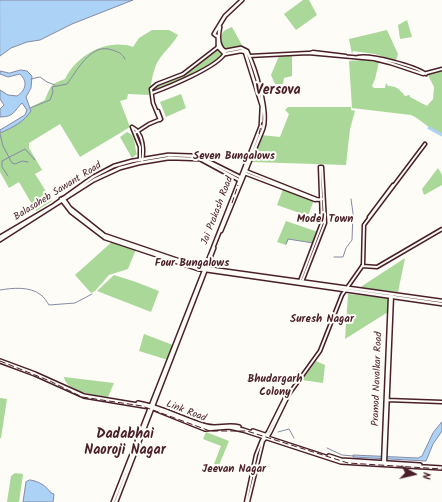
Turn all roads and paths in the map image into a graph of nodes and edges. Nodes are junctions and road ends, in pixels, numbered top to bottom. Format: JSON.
{"nodes":[{"id":1,"x":242,"y":1,"type":"edge"},
{"id":2,"x":218,"y":47,"type":"junction"},
{"id":3,"x":225,"y":53,"type":"junction"},
{"id":4,"x":249,"y":56,"type":"junction"},
{"id":5,"x":442,"y":69,"type":"edge"},
{"id":6,"x":152,"y":93,"type":"junction"},
{"id":7,"x":141,"y":161,"type":"junction"},
{"id":8,"x":246,"y":173,"type":"junction"},
{"id":9,"x":240,"y":178,"type":"junction"},
{"id":10,"x":321,"y":199,"type":"junction"},
{"id":11,"x":63,"y":200,"type":"junction"},
{"id":12,"x":233,"y":200,"type":"junction"},
{"id":13,"x":442,"y":229,"type":"edge"},
{"id":14,"x":0,"y":238,"type":"edge"},
{"id":15,"x":362,"y":266,"type":"junction"},
{"id":16,"x":205,"y":270,"type":"junction"},
{"id":17,"x":300,"y":282,"type":"junction"},
{"id":18,"x":346,"y":290,"type":"junction"},
{"id":19,"x":391,"y":296,"type":"junction"},
{"id":20,"x":442,"y":302,"type":"edge"},
{"id":21,"x":0,"y":360,"type":"edge"},
{"id":22,"x":387,"y":400,"type":"junction"},
{"id":23,"x":442,"y":402,"type":"edge"},
{"id":24,"x":152,"y":407,"type":"junction"},
{"id":25,"x":265,"y":437,"type":"junction"},
{"id":26,"x":384,"y":462,"type":"junction"},
{"id":27,"x":442,"y":467,"type":"edge"},
{"id":28,"x":115,"y":502,"type":"edge"},
{"id":29,"x":247,"y":502,"type":"edge"}],
"edges":[{"from":1,"to":2,"type":"main road"},
{"from":1,"to":3,"type":"main road"},
{"from":2,"to":3,"type":"main road"},
{"from":2,"to":6,"type":"street"},
{"from":3,"to":4,"type":"main road"},
{"from":3,"to":6,"type":"street"},
{"from":3,"to":9,"type":"main road","name":"Jai Prakash Road"},
{"from":4,"to":5,"type":"street"},
{"from":4,"to":8,"type":"main road","name":"Jai Prakash Road"},
{"from":6,"to":7,"type":"street"},
{"from":7,"to":9,"type":"main road","name":"Balasaheb Sawant Road"},
{"from":7,"to":11,"type":"main road","name":"Balasaheb Sawant Road"},
{"from":8,"to":10,"type":"street"},
{"from":8,"to":12,"type":"main road","name":"Jai Prakash Road"},
{"from":9,"to":12,"type":"main road","name":"Jai Prakash Road"},
{"from":10,"to":10,"type":"street"},
{"from":10,"to":17,"type":"street"},
{"from":11,"to":14,"type":"main road","name":"Balasaheb Sawant Road"},
{"from":11,"to":16,"type":"main road"},
{"from":12,"to":16,"type":"main road","name":"Jai Prakash Road"},
{"from":13,"to":15,"type":"street"},
{"from":15,"to":15,"type":"street"},
{"from":15,"to":18,"type":"street"},
{"from":16,"to":17,"type":"main road"},
{"from":16,"to":24,"type":"main road","name":"Jai Prakash Road"},
{"from":17,"to":18,"type":"main road"},
{"from":18,"to":19,"type":"main road"},
{"from":18,"to":25,"type":"street"},
{"from":19,"to":20,"type":"main road"},
{"from":19,"to":22,"type":"street","name":"Pramod Navalkar Road"},
{"from":21,"to":24,"type":"main road","name":"Link Road"},
{"from":21,"to":24,"type":"main road","name":"Link Road"},
{"from":22,"to":23,"type":"street"},
{"from":22,"to":26,"type":"street","name":"Pramod Navalkar Road"},
{"from":24,"to":25,"type":"main road","name":"Link Road"},
{"from":24,"to":28,"type":"main road","name":"Jai Prakash Road"},
{"from":25,"to":26,"type":"main road","name":"Link Road"},
{"from":25,"to":29,"type":"street"},
{"from":26,"to":27,"type":"main road","name":"Link Road"}]}
